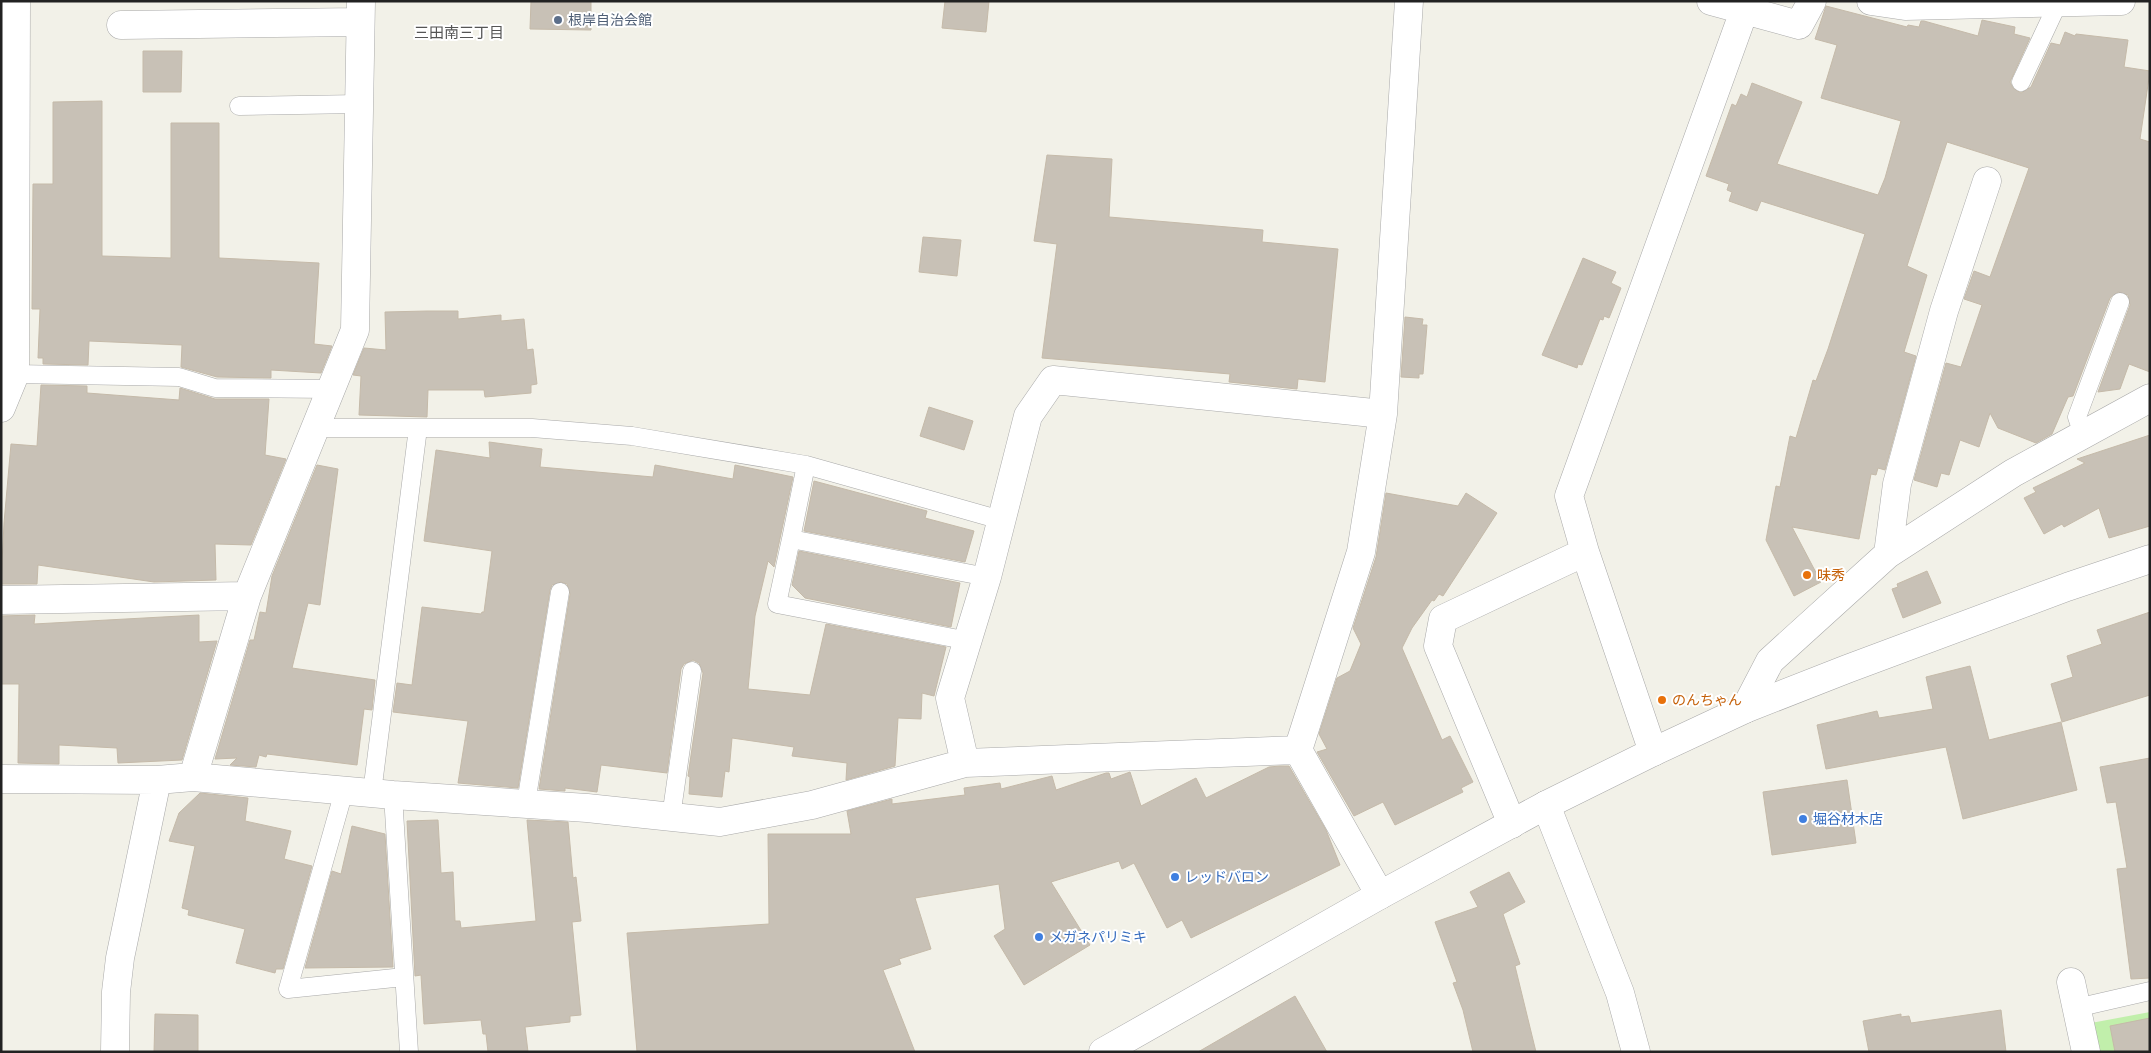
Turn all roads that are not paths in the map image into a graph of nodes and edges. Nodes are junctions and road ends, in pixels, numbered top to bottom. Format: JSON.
{"nodes":[{"id":1,"x":16,"y":1,"type":"edge"},
{"id":2,"x":1409,"y":1,"type":"edge"},
{"id":3,"x":1711,"y":1,"type":"edge"},
{"id":4,"x":1812,"y":1,"type":"edge"},
{"id":5,"x":1871,"y":1,"type":"edge"},
{"id":6,"x":2121,"y":1,"type":"edge"},
{"id":7,"x":2058,"y":3,"type":"junction"},
{"id":8,"x":1744,"y":11,"type":"junction"},
{"id":9,"x":361,"y":12,"type":"edge"},
{"id":10,"x":121,"y":26,"type":"dead end"},
{"id":11,"x":2022,"y":82,"type":"dead end"},
{"id":12,"x":359,"y":104,"type":"junction"},
{"id":13,"x":240,"y":106,"type":"dead end"},
{"id":14,"x":9,"y":161,"type":"edge"},
{"id":15,"x":1987,"y":181,"type":"dead end"},
{"id":16,"x":2120,"y":302,"type":"dead end"},
{"id":17,"x":15,"y":374,"type":"junction"},
{"id":18,"x":331,"y":389,"type":"junction"},
{"id":19,"x":2150,"y":398,"type":"edge"},
{"id":20,"x":1,"y":408,"type":"edge"},
{"id":21,"x":1383,"y":414,"type":"junction"},
{"id":22,"x":314,"y":428,"type":"junction"},
{"id":23,"x":418,"y":428,"type":"junction"},
{"id":24,"x":2083,"y":434,"type":"junction"},
{"id":25,"x":806,"y":466,"type":"junction"},
{"id":26,"x":1001,"y":520,"type":"junction"},
{"id":27,"x":791,"y":539,"type":"junction"},
{"id":28,"x":1585,"y":552,"type":"junction"},
{"id":29,"x":1888,"y":554,"type":"junction"},
{"id":30,"x":2150,"y":559,"type":"edge"},
{"id":31,"x":987,"y":578,"type":"junction"},
{"id":32,"x":560,"y":592,"type":"dead end"},
{"id":33,"x":248,"y":596,"type":"junction"},
{"id":34,"x":1,"y":600,"type":"edge"},
{"id":35,"x":969,"y":641,"type":"junction"},
{"id":36,"x":692,"y":671,"type":"dead end"},
{"id":37,"x":1746,"y":709,"type":"junction"},
{"id":38,"x":1298,"y":750,"type":"junction"},
{"id":39,"x":1653,"y":752,"type":"junction"},
{"id":40,"x":965,"y":763,"type":"junction"},
{"id":41,"x":193,"y":777,"type":"junction"},
{"id":42,"x":1,"y":779,"type":"edge"},
{"id":43,"x":157,"y":780,"type":"junction"},
{"id":44,"x":344,"y":791,"type":"junction"},
{"id":45,"x":383,"y":794,"type":"junction"},
{"id":46,"x":526,"y":804,"type":"junction"},
{"id":47,"x":1546,"y":805,"type":"junction"},
{"id":48,"x":671,"y":817,"type":"junction"},
{"id":49,"x":1512,"y":824,"type":"junction"},
{"id":50,"x":1380,"y":895,"type":"junction"},
{"id":51,"x":404,"y":977,"type":"junction"},
{"id":52,"x":2150,"y":992,"type":"edge"},
{"id":53,"x":2073,"y":995,"type":"joint"},
{"id":54,"x":115,"y":1052,"type":"edge"},
{"id":55,"x":409,"y":1052,"type":"edge"},
{"id":56,"x":1103,"y":1052,"type":"edge"},
{"id":57,"x":1636,"y":1052,"type":"edge"},
{"id":58,"x":2086,"y":1052,"type":"edge"}],
"edges":[{"from":1,"to":14,"type":"street"},
{"from":2,"to":21,"type":"street"},
{"from":3,"to":8,"type":"street"},
{"from":4,"to":8,"type":"street"},
{"from":5,"to":7,"type":"street"},
{"from":6,"to":7,"type":"street"},
{"from":7,"to":11,"type":"lane"},
{"from":8,"to":28,"type":"street"},
{"from":9,"to":10,"type":"street"},
{"from":9,"to":12,"type":"street"},
{"from":12,"to":13,"type":"lane"},
{"from":12,"to":18,"type":"street"},
{"from":14,"to":17,"type":"street"},
{"from":15,"to":29,"type":"street"},
{"from":16,"to":24,"type":"lane"},
{"from":17,"to":18,"type":"lane"},
{"from":17,"to":20,"type":"street"},
{"from":18,"to":22,"type":"street"},
{"from":19,"to":24,"type":"street"},
{"from":21,"to":26,"type":"street"},
{"from":21,"to":38,"type":"street"},
{"from":22,"to":23,"type":"lane"},
{"from":22,"to":33,"type":"street"},
{"from":23,"to":25,"type":"lane"},
{"from":23,"to":45,"type":"lane"},
{"from":24,"to":29,"type":"street"},
{"from":25,"to":26,"type":"lane"},
{"from":25,"to":27,"type":"lane"},
{"from":26,"to":31,"type":"street"},
{"from":27,"to":31,"type":"lane"},
{"from":27,"to":35,"type":"lane"},
{"from":28,"to":39,"type":"street"},
{"from":28,"to":49,"type":"street"},
{"from":29,"to":37,"type":"street"},
{"from":30,"to":37,"type":"street"},
{"from":31,"to":35,"type":"street"},
{"from":32,"to":46,"type":"lane"},
{"from":33,"to":34,"type":"street"},
{"from":33,"to":41,"type":"street"},
{"from":35,"to":40,"type":"street"},
{"from":36,"to":48,"type":"lane"},
{"from":37,"to":39,"type":"street"},
{"from":38,"to":40,"type":"street"},
{"from":38,"to":50,"type":"street"},
{"from":39,"to":47,"type":"street"},
{"from":40,"to":48,"type":"street"},
{"from":41,"to":43,"type":"street"},
{"from":41,"to":44,"type":"street"},
{"from":42,"to":43,"type":"street"},
{"from":43,"to":54,"type":"street"},
{"from":44,"to":45,"type":"street"},
{"from":44,"to":51,"type":"lane"},
{"from":45,"to":46,"type":"street"},
{"from":45,"to":51,"type":"lane"},
{"from":46,"to":48,"type":"street"},
{"from":47,"to":49,"type":"street"},
{"from":47,"to":57,"type":"street"},
{"from":49,"to":50,"type":"street"},
{"from":50,"to":56,"type":"street"},
{"from":51,"to":55,"type":"lane"},
{"from":52,"to":53,"type":"lane"},
{"from":53,"to":58,"type":"street"}]}
